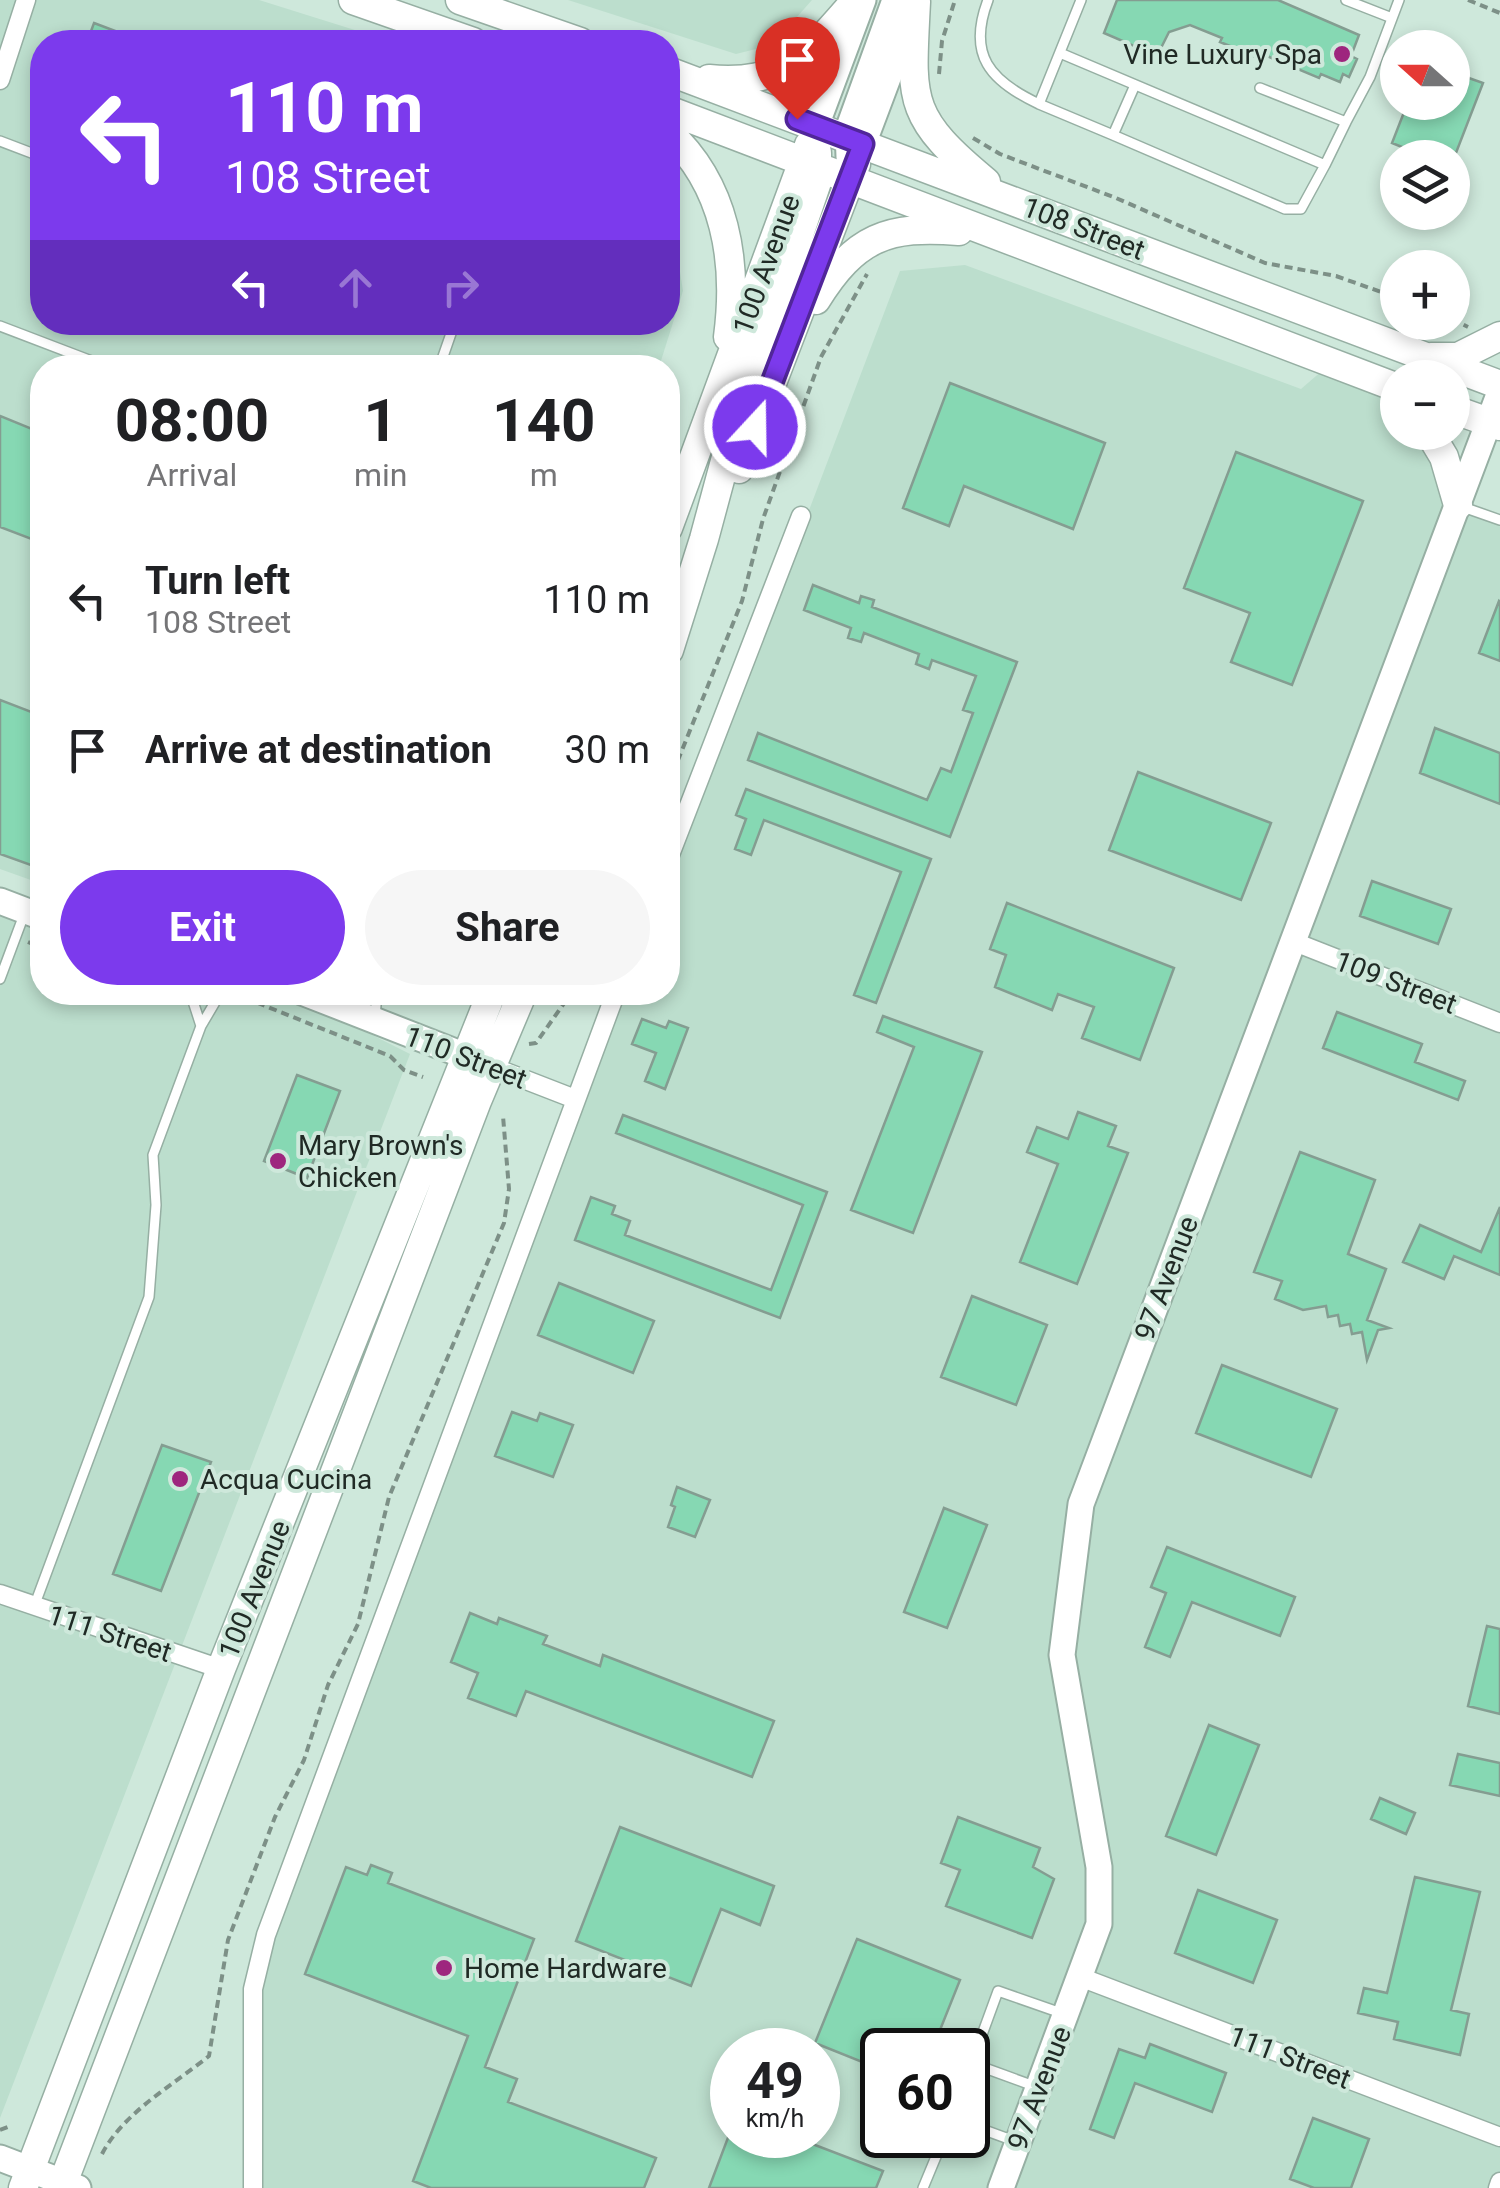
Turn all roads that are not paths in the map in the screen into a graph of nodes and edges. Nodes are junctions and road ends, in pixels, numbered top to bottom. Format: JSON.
{"nodes":[{"id":1,"x":26,"y":0,"type":"edge"},
{"id":2,"x":353,"y":0,"type":"edge"},
{"id":3,"x":460,"y":0,"type":"edge"},
{"id":4,"x":860,"y":0,"type":"edge"},
{"id":5,"x":988,"y":0,"type":"edge"},
{"id":6,"x":1080,"y":0,"type":"edge"},
{"id":7,"x":1346,"y":0,"type":"edge"},
{"id":8,"x":1399,"y":0,"type":"edge"},
{"id":9,"x":910,"y":1,"type":"edge"},
{"id":10,"x":1392,"y":18,"type":"junction"},
{"id":11,"x":428,"y":30,"type":"edge"},
{"id":12,"x":546,"y":30,"type":"edge"},
{"id":13,"x":1060,"y":53,"type":"junction"},
{"id":14,"x":680,"y":75,"type":"edge"},
{"id":15,"x":680,"y":76,"type":"edge"},
{"id":16,"x":0,"y":80,"type":"edge"},
{"id":17,"x":1135,"y":84,"type":"junction"},
{"id":18,"x":1260,"y":88,"type":"dead end"},
{"id":19,"x":1039,"y":104,"type":"junction"},
{"id":20,"x":680,"y":115,"type":"edge"},
{"id":21,"x":1346,"y":122,"type":"junction"},
{"id":22,"x":816,"y":126,"type":"junction"},
{"id":23,"x":1113,"y":134,"type":"junction"},
{"id":24,"x":0,"y":141,"type":"edge"},
{"id":25,"x":855,"y":141,"type":"junction"},
{"id":26,"x":680,"y":143,"type":"edge"},
{"id":27,"x":30,"y":152,"type":"edge"},
{"id":28,"x":811,"y":164,"type":"junction"},
{"id":29,"x":1325,"y":165,"type":"junction"},
{"id":30,"x":850,"y":179,"type":"junction"},
{"id":31,"x":1006,"y":199,"type":"junction"},
{"id":32,"x":993,"y":233,"type":"junction"},
{"id":33,"x":0,"y":326,"type":"edge"},
{"id":34,"x":1500,"y":336,"type":"edge"},
{"id":35,"x":784,"y":353,"type":"junction"},
{"id":36,"x":76,"y":355,"type":"edge"},
{"id":37,"x":1420,"y":356,"type":"junction"},
{"id":38,"x":1380,"y":386,"type":"edge"},
{"id":39,"x":1500,"y":389,"type":"edge"},
{"id":40,"x":715,"y":402,"type":"junction"},
{"id":41,"x":1470,"y":415,"type":"edge"},
{"id":42,"x":1494,"y":424,"type":"edge"},
{"id":43,"x":1440,"y":450,"type":"edge"},
{"id":44,"x":680,"y":496,"type":"edge"},
{"id":45,"x":1458,"y":505,"type":"junction"},
{"id":46,"x":800,"y":516,"type":"dead end"},
{"id":47,"x":1500,"y":520,"type":"edge"},
{"id":48,"x":680,"y":613,"type":"edge"},
{"id":49,"x":680,"y":620,"type":"edge"},
{"id":50,"x":680,"y":829,"type":"edge"},
{"id":51,"x":0,"y":901,"type":"edge"},
{"id":52,"x":30,"y":912,"type":"edge"},
{"id":53,"x":30,"y":922,"type":"edge"},
{"id":54,"x":1292,"y":941,"type":"junction"},
{"id":55,"x":0,"y":980,"type":"edge"},
{"id":56,"x":194,"y":1005,"type":"edge"},
{"id":57,"x":213,"y":1005,"type":"edge"},
{"id":58,"x":334,"y":1005,"type":"edge"},
{"id":59,"x":376,"y":1005,"type":"edge"},
{"id":60,"x":490,"y":1005,"type":"edge"},
{"id":61,"x":515,"y":1005,"type":"edge"},
{"id":62,"x":611,"y":1005,"type":"edge"},
{"id":63,"x":374,"y":1021,"type":"junction"},
{"id":64,"x":1500,"y":1023,"type":"edge"},
{"id":65,"x":201,"y":1026,"type":"junction"},
{"id":66,"x":479,"y":1062,"type":"junction"},
{"id":67,"x":575,"y":1099,"type":"junction"},
{"id":68,"x":0,"y":1594,"type":"edge"},
{"id":69,"x":34,"y":1607,"type":"junction"},
{"id":70,"x":222,"y":1669,"type":"junction"},
{"id":71,"x":1080,"y":1978,"type":"junction"},
{"id":72,"x":1066,"y":2015,"type":"junction"},
{"id":73,"x":984,"y":2028,"type":"edge"},
{"id":74,"x":990,"y":2074,"type":"edge"},
{"id":75,"x":1039,"y":2088,"type":"junction"},
{"id":76,"x":990,"y":2132,"type":"edge"},
{"id":77,"x":1500,"y":2138,"type":"edge"},
{"id":78,"x":1018,"y":2142,"type":"junction"},
{"id":79,"x":0,"y":2158,"type":"edge"},
{"id":80,"x":936,"y":2158,"type":"edge"},
{"id":81,"x":26,"y":2179,"type":"edge"},
{"id":82,"x":68,"y":2186,"type":"edge"},
{"id":83,"x":253,"y":2188,"type":"edge"},
{"id":84,"x":924,"y":2188,"type":"edge"},
{"id":85,"x":1001,"y":2188,"type":"edge"}],
"edges":[{"from":1,"to":16,"type":"street"},
{"from":2,"to":11,"type":"main road"},
{"from":3,"to":12,"type":"main road"},
{"from":4,"to":14,"type":"main road"},
{"from":4,"to":22,"type":"street","name":"100 Avenue"},
{"from":5,"to":19,"type":"lane"},
{"from":6,"to":13,"type":"lane"},
{"from":7,"to":10,"type":"lane"},
{"from":8,"to":10,"type":"lane"},
{"from":9,"to":25,"type":"street","name":"100 Avenue"},
{"from":9,"to":31,"type":"main road"},
{"from":10,"to":21,"type":"lane"},
{"from":13,"to":17,"type":"lane"},
{"from":13,"to":19,"type":"lane"},
{"from":15,"to":22,"type":"main road","name":"108 Street"},
{"from":17,"to":23,"type":"lane"},
{"from":17,"to":29,"type":"lane"},
{"from":18,"to":21,"type":"lane"},
{"from":19,"to":23,"type":"lane"},
{"from":20,"to":28,"type":"main road","name":"108 Street"},
{"from":21,"to":29,"type":"lane"},
{"from":22,"to":25,"type":"main road","name":"108 Street"},
{"from":22,"to":28,"type":"main road","name":"100 Avenue"},
{"from":23,"to":29,"type":"lane"},
{"from":24,"to":27,"type":"lane"},
{"from":25,"to":30,"type":"main road","name":"100 Avenue"},
{"from":25,"to":31,"type":"main road","name":"108 Street"},
{"from":26,"to":40,"type":"main road"},
{"from":28,"to":30,"type":"main road","name":"108 Street"},
{"from":28,"to":40,"type":"main road","name":"100 Avenue"},
{"from":28,"to":48,"type":"main road"},
{"from":30,"to":32,"type":"main road","name":"108 Street"},
{"from":30,"to":35,"type":"main road","name":"100 Avenue"},
{"from":31,"to":37,"type":"main road","name":"108 Street"},
{"from":32,"to":35,"type":"main road"},
{"from":32,"to":38,"type":"main road","name":"108 Street"},
{"from":33,"to":36,"type":"lane"},
{"from":34,"to":37,"type":"main road"},
{"from":35,"to":49,"type":"main road","name":"100 Avenue"},
{"from":37,"to":39,"type":"main road","name":"108 Street"},
{"from":39,"to":42,"type":"street","name":"97 Avenue"},
{"from":40,"to":44,"type":"main road","name":"100 Avenue"},
{"from":41,"to":42,"type":"main road"},
{"from":42,"to":45,"type":"street","name":"97 Avenue"},
{"from":43,"to":45,"type":"main road"},
{"from":45,"to":47,"type":"lane"},
{"from":45,"to":54,"type":"street","name":"97 Avenue"},
{"from":46,"to":50,"type":"street"},
{"from":51,"to":52,"type":"street"},
{"from":53,"to":55,"type":"lane"},
{"from":54,"to":64,"type":"street","name":"109 Street"},
{"from":54,"to":71,"type":"street","name":"97 Avenue"},
{"from":56,"to":65,"type":"lane"},
{"from":57,"to":65,"type":"lane"},
{"from":58,"to":63,"type":"street","name":"110 Street"},
{"from":59,"to":63,"type":"lane"},
{"from":60,"to":66,"type":"main road","name":"100 Avenue"},
{"from":61,"to":66,"type":"main road","name":"100 Avenue"},
{"from":62,"to":67,"type":"street"},
{"from":63,"to":66,"type":"street","name":"110 Street"},
{"from":65,"to":69,"type":"lane"},
{"from":66,"to":67,"type":"street","name":"110 Street"},
{"from":66,"to":70,"type":"main road","name":"100 Avenue"},
{"from":66,"to":82,"type":"main road","name":"100 Avenue"},
{"from":67,"to":83,"type":"street"},
{"from":68,"to":69,"type":"street","name":"111 Street"},
{"from":69,"to":70,"type":"street","name":"111 Street"},
{"from":70,"to":81,"type":"main road","name":"100 Avenue"},
{"from":71,"to":72,"type":"street","name":"97 Avenue"},
{"from":71,"to":77,"type":"street","name":"111 Street"},
{"from":72,"to":73,"type":"lane"},
{"from":72,"to":75,"type":"street","name":"97 Avenue"},
{"from":74,"to":75,"type":"lane"},
{"from":75,"to":78,"type":"street","name":"97 Avenue"},
{"from":76,"to":78,"type":"lane"},
{"from":78,"to":85,"type":"street","name":"97 Avenue"},
{"from":79,"to":81,"type":"street"},
{"from":80,"to":84,"type":"lane"},
{"from":81,"to":82,"type":"street"}]}
